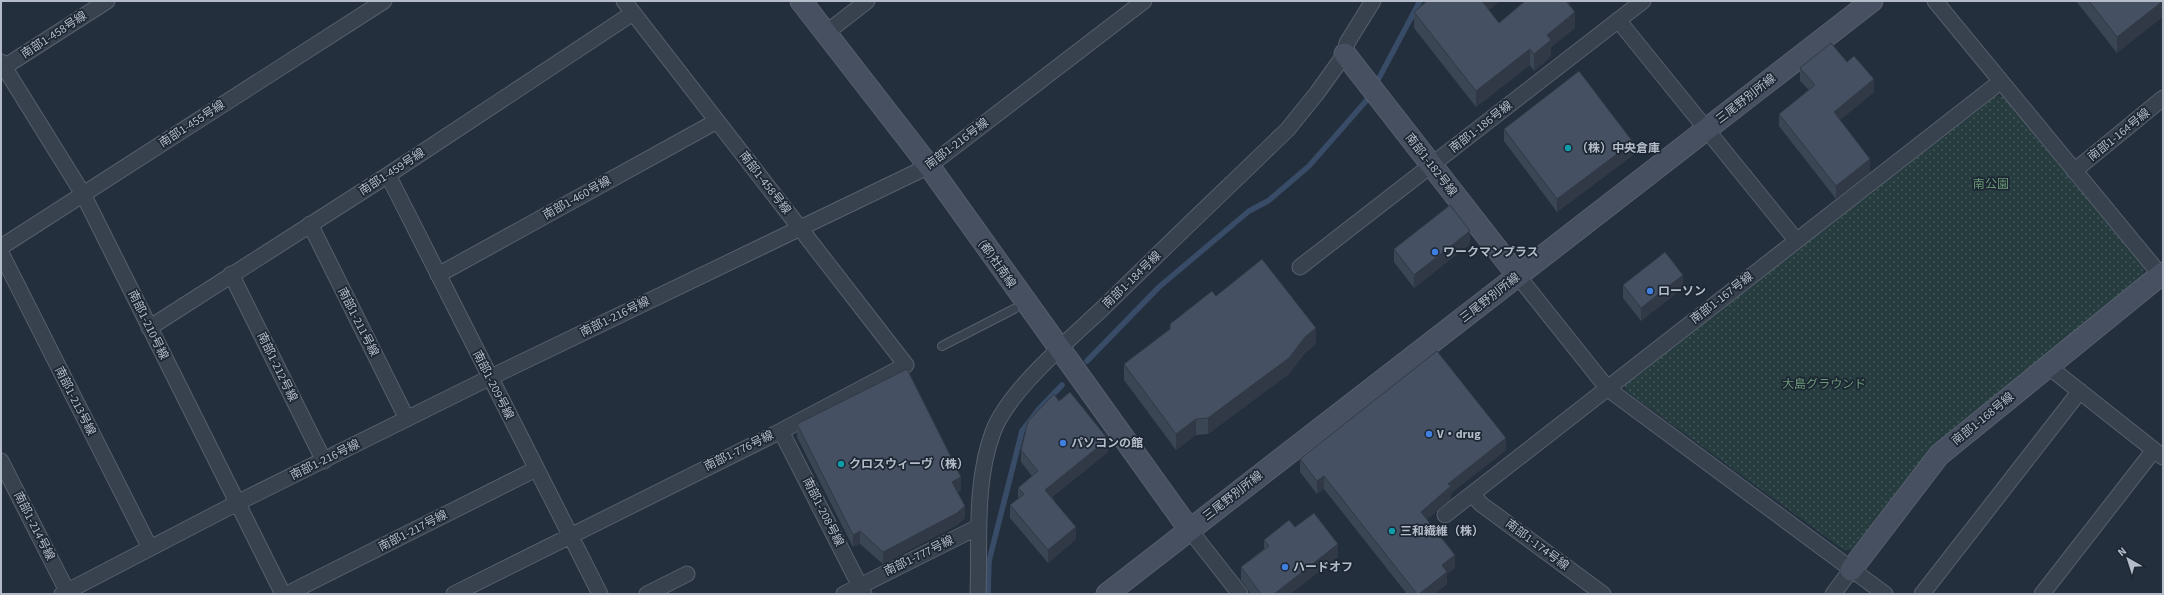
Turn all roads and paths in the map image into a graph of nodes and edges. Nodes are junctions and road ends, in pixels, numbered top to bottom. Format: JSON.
{"nodes":[{"id":1,"x":107,"y":1,"type":"edge"},
{"id":2,"x":384,"y":1,"type":"edge"},
{"id":3,"x":801,"y":1,"type":"edge"},
{"id":4,"x":867,"y":1,"type":"edge"},
{"id":5,"x":1144,"y":1,"type":"edge"},
{"id":6,"x":1373,"y":1,"type":"edge"},
{"id":7,"x":1643,"y":1,"type":"edge"},
{"id":8,"x":1872,"y":1,"type":"edge"},
{"id":9,"x":1935,"y":1,"type":"edge"},
{"id":10,"x":629,"y":7,"type":"edge"},
{"id":11,"x":1618,"y":20,"type":"junction"},
{"id":12,"x":826,"y":33,"type":"junction"},
{"id":13,"x":1345,"y":54,"type":"junction"},
{"id":14,"x":2,"y":66,"type":"edge"},
{"id":15,"x":2000,"y":82,"type":"junction"},
{"id":16,"x":2163,"y":98,"type":"edge"},
{"id":17,"x":717,"y":121,"type":"junction"},
{"id":18,"x":1706,"y":130,"type":"junction"},
{"id":19,"x":928,"y":166,"type":"junction"},
{"id":20,"x":1431,"y":166,"type":"junction"},
{"id":21,"x":2074,"y":171,"type":"junction"},
{"id":22,"x":388,"y":175,"type":"junction"},
{"id":23,"x":83,"y":194,"type":"junction"},
{"id":24,"x":310,"y":224,"type":"junction"},
{"id":25,"x":800,"y":228,"type":"junction"},
{"id":26,"x":1796,"y":240,"type":"junction"},
{"id":27,"x":1,"y":247,"type":"edge"},
{"id":28,"x":1,"y":253,"type":"edge"},
{"id":29,"x":1300,"y":267,"type":"dead end"},
{"id":30,"x":231,"y":274,"type":"junction"},
{"id":31,"x":438,"y":275,"type":"junction"},
{"id":32,"x":2162,"y":275,"type":"edge"},
{"id":33,"x":1518,"y":276,"type":"junction"},
{"id":34,"x":1014,"y":309,"type":"dead end"},
{"id":35,"x":149,"y":328,"type":"junction"},
{"id":36,"x":942,"y":346,"type":"dead end"},
{"id":37,"x":1059,"y":350,"type":"junction"},
{"id":38,"x":906,"y":365,"type":"joint"},
{"id":39,"x":2049,"y":367,"type":"junction"},
{"id":40,"x":489,"y":378,"type":"junction"},
{"id":41,"x":1608,"y":389,"type":"junction"},
{"id":42,"x":2080,"y":391,"type":"junction"},
{"id":43,"x":407,"y":419,"type":"junction"},
{"id":44,"x":781,"y":431,"type":"junction"},
{"id":45,"x":2158,"y":453,"type":"edge"},
{"id":46,"x":1,"y":461,"type":"edge"},
{"id":47,"x":324,"y":461,"type":"junction"},
{"id":48,"x":536,"y":469,"type":"junction"},
{"id":49,"x":1472,"y":494,"type":"junction"},
{"id":50,"x":237,"y":503,"type":"junction"},
{"id":51,"x":1444,"y":516,"type":"dead end"},
{"id":52,"x":978,"y":527,"type":"junction"},
{"id":53,"x":1189,"y":529,"type":"junction"},
{"id":54,"x":570,"y":535,"type":"junction"},
{"id":55,"x":150,"y":548,"type":"junction"},
{"id":56,"x":1851,"y":570,"type":"junction"},
{"id":57,"x":687,"y":574,"type":"dead end"},
{"id":58,"x":862,"y":590,"type":"edge"},
{"id":59,"x":65,"y":593,"type":"edge"},
{"id":60,"x":283,"y":594,"type":"edge"},
{"id":61,"x":291,"y":594,"type":"edge"},
{"id":62,"x":454,"y":594,"type":"edge"},
{"id":63,"x":600,"y":594,"type":"edge"},
{"id":64,"x":647,"y":594,"type":"edge"},
{"id":65,"x":844,"y":594,"type":"edge"},
{"id":66,"x":978,"y":594,"type":"edge"},
{"id":67,"x":1107,"y":594,"type":"edge"},
{"id":68,"x":1240,"y":594,"type":"edge"},
{"id":69,"x":1603,"y":594,"type":"edge"},
{"id":70,"x":1833,"y":594,"type":"edge"},
{"id":71,"x":1885,"y":594,"type":"edge"},
{"id":72,"x":1922,"y":594,"type":"edge"},
{"id":73,"x":2042,"y":594,"type":"edge"}],
"edges":[{"from":1,"to":14,"type":"street","name":"南部1-458号線"},
{"from":2,"to":23,"type":"street","name":"南部1-455号線"},
{"from":3,"to":12,"type":"street","name":"(都)社南線"},
{"from":4,"to":12,"type":"street"},
{"from":5,"to":19,"type":"street","name":"南部1-216号線"},
{"from":6,"to":13,"type":"street","name":"南部1-184号線"},
{"from":7,"to":11,"type":"street","name":"南部1-186号線"},
{"from":8,"to":18,"type":"street","name":"三尾野別所線"},
{"from":9,"to":15,"type":"street"},
{"from":10,"to":17,"type":"street","name":"南部1-458号線"},
{"from":10,"to":22,"type":"street","name":"南部1-459号線"},
{"from":11,"to":18,"type":"street"},
{"from":11,"to":20,"type":"street","name":"南部1-186号線"},
{"from":12,"to":19,"type":"street","name":"(都)社南線"},
{"from":13,"to":20,"type":"street","name":"南部1-182号線"},
{"from":13,"to":37,"type":"street","name":"南部1-184号線"},
{"from":14,"to":23,"type":"street","name":"南部1-210号線"},
{"from":15,"to":21,"type":"street"},
{"from":15,"to":26,"type":"street","name":"南部1-167号線"},
{"from":16,"to":21,"type":"street","name":"南部1-164号線"},
{"from":17,"to":25,"type":"street","name":"南部1-458号線"},
{"from":17,"to":31,"type":"street","name":"南部1-460号線"},
{"from":18,"to":26,"type":"street"},
{"from":18,"to":33,"type":"street","name":"三尾野別所線"},
{"from":19,"to":25,"type":"street","name":"南部1-216号線"},
{"from":19,"to":37,"type":"street","name":"(都)社南線"},
{"from":20,"to":29,"type":"street","name":"南部1-186号線"},
{"from":20,"to":33,"type":"street","name":"南部1-182号線"},
{"from":21,"to":32,"type":"street"},
{"from":22,"to":24,"type":"street","name":"南部1-459号線"},
{"from":22,"to":31,"type":"street","name":"南部1-209号線"},
{"from":23,"to":27,"type":"street","name":"南部1-455号線"},
{"from":23,"to":35,"type":"street","name":"南部1-210号線"},
{"from":24,"to":30,"type":"street","name":"南部1-459号線"},
{"from":24,"to":43,"type":"street","name":"南部1-211号線"},
{"from":25,"to":38,"type":"street","name":"南部1-458号線"},
{"from":25,"to":40,"type":"street","name":"南部1-216号線"},
{"from":26,"to":41,"type":"street","name":"南部1-167号線"},
{"from":28,"to":55,"type":"street","name":"南部1-213号線"},
{"from":30,"to":35,"type":"street","name":"南部1-459号線"},
{"from":30,"to":47,"type":"street","name":"南部1-212号線"},
{"from":31,"to":40,"type":"street","name":"南部1-209号線"},
{"from":32,"to":39,"type":"street","name":"南部1-168号線"},
{"from":33,"to":41,"type":"street"},
{"from":33,"to":53,"type":"street","name":"三尾野別所線"},
{"from":34,"to":36,"type":"lane"},
{"from":35,"to":50,"type":"street","name":"南部1-210号線"},
{"from":37,"to":52,"type":"street","name":"南部1-184号線"},
{"from":37,"to":53,"type":"street","name":"(都)社南線"},
{"from":38,"to":44,"type":"street","name":"南部1-776号線"},
{"from":39,"to":42,"type":"street"},
{"from":39,"to":56,"type":"street","name":"南部1-168号線"},
{"from":40,"to":43,"type":"street","name":"南部1-216号線"},
{"from":40,"to":48,"type":"street","name":"南部1-209号線"},
{"from":41,"to":49,"type":"street","name":"南部1-167号線"},
{"from":41,"to":56,"type":"street"},
{"from":42,"to":45,"type":"street"},
{"from":42,"to":72,"type":"street"},
{"from":43,"to":47,"type":"street","name":"南部1-216号線"},
{"from":44,"to":54,"type":"street","name":"南部1-776号線"},
{"from":44,"to":58,"type":"street","name":"南部1-208号線"},
{"from":45,"to":73,"type":"street"},
{"from":46,"to":59,"type":"street","name":"南部1-214号線"},
{"from":47,"to":50,"type":"street","name":"南部1-216号線"},
{"from":48,"to":54,"type":"street","name":"南部1-209号線"},
{"from":48,"to":61,"type":"street","name":"南部1-217号線"},
{"from":49,"to":51,"type":"street","name":"南部1-167号線"},
{"from":49,"to":69,"type":"street","name":"南部1-174号線"},
{"from":50,"to":55,"type":"street","name":"南部1-216号線"},
{"from":50,"to":60,"type":"street","name":"南部1-210号線"},
{"from":52,"to":58,"type":"street","name":"南部1-777号線"},
{"from":52,"to":66,"type":"street","name":"南部1-184号線"},
{"from":53,"to":67,"type":"street","name":"三尾野別所線"},
{"from":53,"to":68,"type":"street"},
{"from":54,"to":62,"type":"street","name":"南部1-776号線"},
{"from":54,"to":63,"type":"street","name":"南部1-209号線"},
{"from":55,"to":59,"type":"street","name":"南部1-216号線"},
{"from":56,"to":70,"type":"street","name":"南部1-168号線"},
{"from":56,"to":71,"type":"street"},
{"from":57,"to":64,"type":"street"},
{"from":58,"to":65,"type":"street","name":"南部1-777号線"}]}
